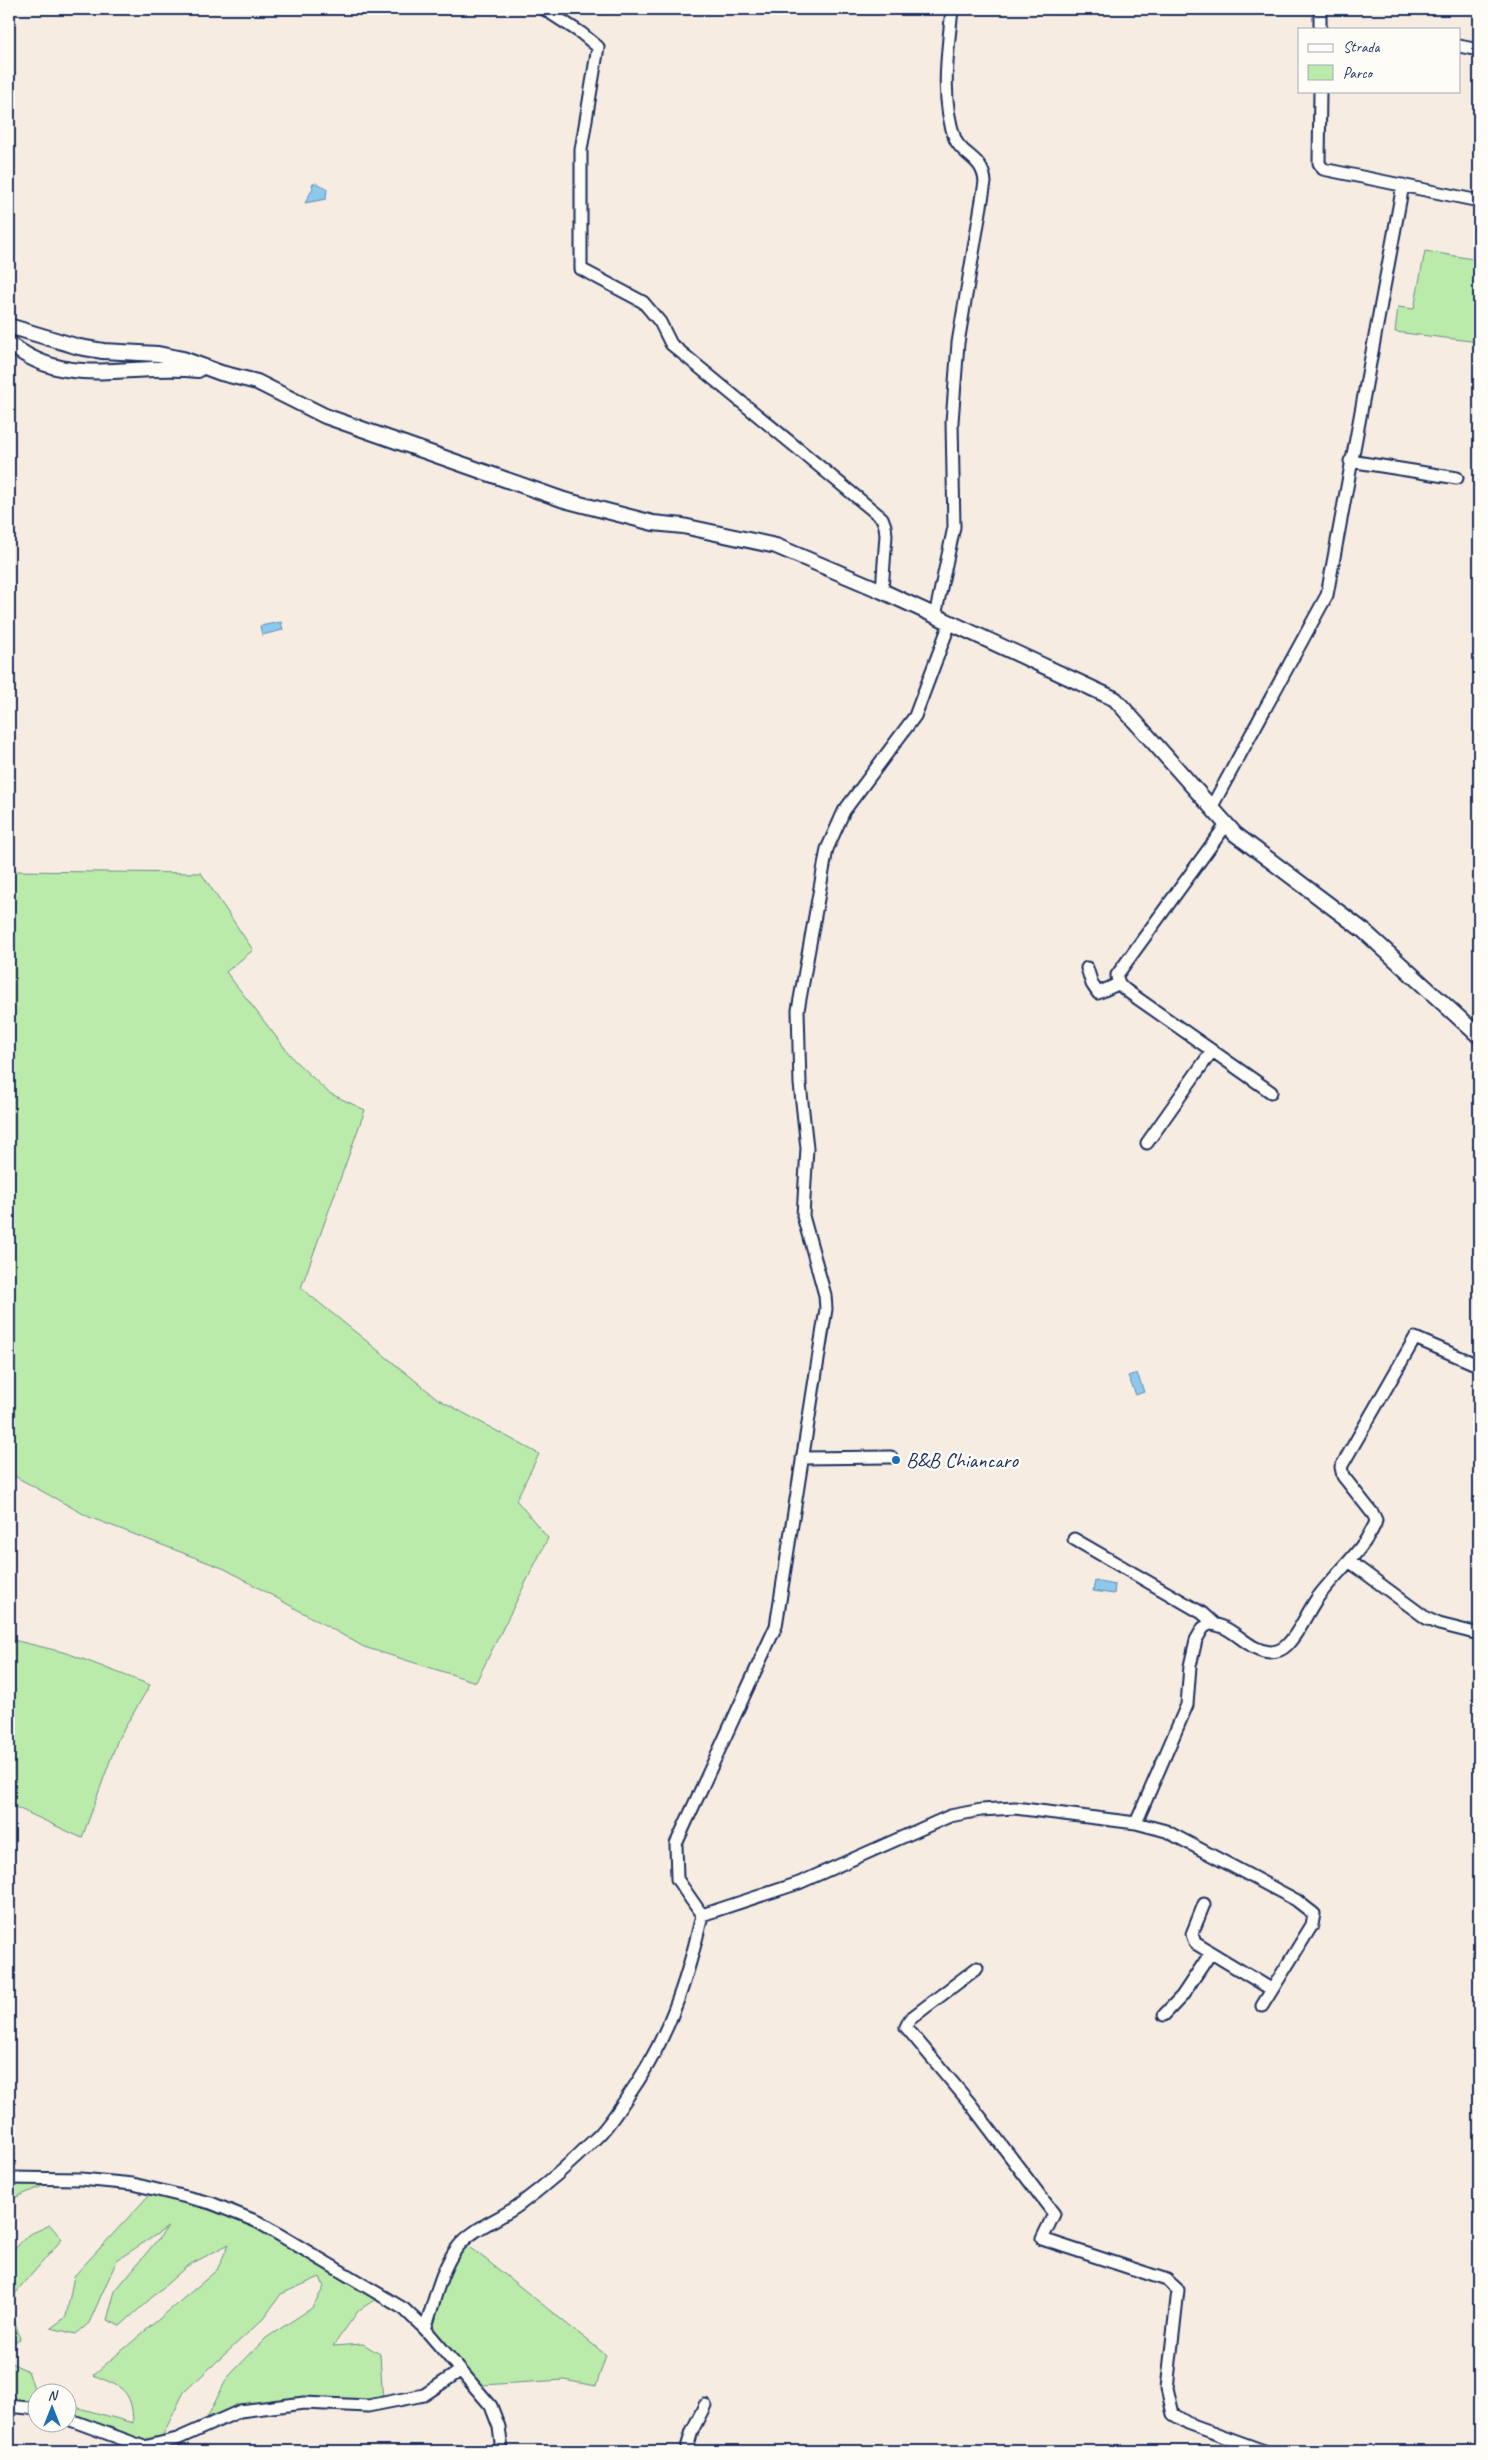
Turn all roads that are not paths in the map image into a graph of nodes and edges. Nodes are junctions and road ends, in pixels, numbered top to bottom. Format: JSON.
{"nodes":[{"id":1,"x":544,"y":9,"type":"edge"},
{"id":2,"x":952,"y":9,"type":"edge"},
{"id":3,"x":1320,"y":9,"type":"edge"},
{"id":4,"x":1320,"y":28,"type":"edge"},
{"id":5,"x":1460,"y":46,"type":"edge"},
{"id":6,"x":1479,"y":50,"type":"edge"},
{"id":7,"x":1320,"y":92,"type":"edge"},
{"id":8,"x":1402,"y":186,"type":"junction"},
{"id":9,"x":1479,"y":201,"type":"edge"},
{"id":10,"x":9,"y":326,"type":"edge"},
{"id":11,"x":9,"y":343,"type":"edge"},
{"id":12,"x":221,"y":373,"type":"junction"},
{"id":13,"x":1350,"y":461,"type":"junction"},
{"id":14,"x":1457,"y":478,"type":"dead end"},
{"id":15,"x":882,"y":591,"type":"junction"},
{"id":16,"x":935,"y":616,"type":"junction"},
{"id":17,"x":950,"y":623,"type":"junction"},
{"id":18,"x":1211,"y":808,"type":"junction"},
{"id":19,"x":1226,"y":825,"type":"junction"},
{"id":20,"x":1087,"y":968,"type":"dead end"},
{"id":21,"x":1118,"y":984,"type":"junction"},
{"id":22,"x":1479,"y":1036,"type":"edge"},
{"id":23,"x":1212,"y":1051,"type":"junction"},
{"id":24,"x":1271,"y":1092,"type":"dead end"},
{"id":25,"x":1147,"y":1143,"type":"dead end"},
{"id":26,"x":1473,"y":1363,"type":"dead end"},
{"id":27,"x":891,"y":1457,"type":"dead end"},
{"id":28,"x":802,"y":1458,"type":"junction"},
{"id":29,"x":1074,"y":1539,"type":"dead end"},
{"id":30,"x":1348,"y":1561,"type":"junction"},
{"id":31,"x":1214,"y":1624,"type":"junction"},
{"id":32,"x":1479,"y":1634,"type":"edge"},
{"id":33,"x":1136,"y":1823,"type":"junction"},
{"id":34,"x":1204,"y":1904,"type":"dead end"},
{"id":35,"x":702,"y":1914,"type":"junction"},
{"id":36,"x":1210,"y":1954,"type":"junction"},
{"id":37,"x":977,"y":1968,"type":"dead end"},
{"id":38,"x":1271,"y":1990,"type":"junction"},
{"id":39,"x":1262,"y":2006,"type":"dead end"},
{"id":40,"x":1164,"y":2015,"type":"dead end"},
{"id":41,"x":9,"y":2178,"type":"edge"},
{"id":42,"x":426,"y":2329,"type":"junction"},
{"id":43,"x":460,"y":2371,"type":"junction"},
{"id":44,"x":705,"y":2405,"type":"dead end"},
{"id":45,"x":9,"y":2406,"type":"edge"},
{"id":46,"x":28,"y":2407,"type":"edge"},
{"id":47,"x":78,"y":2423,"type":"edge"},
{"id":48,"x":502,"y":2451,"type":"edge"},
{"id":49,"x":686,"y":2451,"type":"edge"},
{"id":50,"x":1264,"y":2451,"type":"edge"}],
"edges":[{"from":1,"to":15,"type":"street"},
{"from":2,"to":16,"type":"street"},
{"from":3,"to":4,"type":"street"},
{"from":5,"to":6,"type":"street"},
{"from":7,"to":8,"type":"street"},
{"from":8,"to":9,"type":"street"},
{"from":8,"to":13,"type":"street"},
{"from":10,"to":12,"type":"street"},
{"from":11,"to":12,"type":"street"},
{"from":12,"to":15,"type":"street"},
{"from":13,"to":14,"type":"street"},
{"from":13,"to":18,"type":"street"},
{"from":15,"to":16,"type":"street"},
{"from":16,"to":17,"type":"street"},
{"from":17,"to":18,"type":"street"},
{"from":17,"to":28,"type":"street"},
{"from":18,"to":19,"type":"street"},
{"from":19,"to":21,"type":"street"},
{"from":19,"to":22,"type":"street"},
{"from":20,"to":21,"type":"street"},
{"from":21,"to":23,"type":"street"},
{"from":23,"to":24,"type":"street"},
{"from":23,"to":25,"type":"street"},
{"from":26,"to":30,"type":"street"},
{"from":27,"to":28,"type":"street"},
{"from":28,"to":35,"type":"street"},
{"from":29,"to":31,"type":"street"},
{"from":30,"to":31,"type":"street"},
{"from":30,"to":32,"type":"street"},
{"from":31,"to":33,"type":"street"},
{"from":33,"to":35,"type":"street"},
{"from":33,"to":38,"type":"street"},
{"from":34,"to":36,"type":"street"},
{"from":35,"to":42,"type":"street"},
{"from":36,"to":38,"type":"street"},
{"from":36,"to":40,"type":"street"},
{"from":37,"to":50,"type":"street"},
{"from":38,"to":39,"type":"street"},
{"from":41,"to":42,"type":"street"},
{"from":42,"to":43,"type":"street"},
{"from":43,"to":47,"type":"street"},
{"from":43,"to":48,"type":"street"},
{"from":44,"to":49,"type":"street"},
{"from":45,"to":46,"type":"street"}]}
